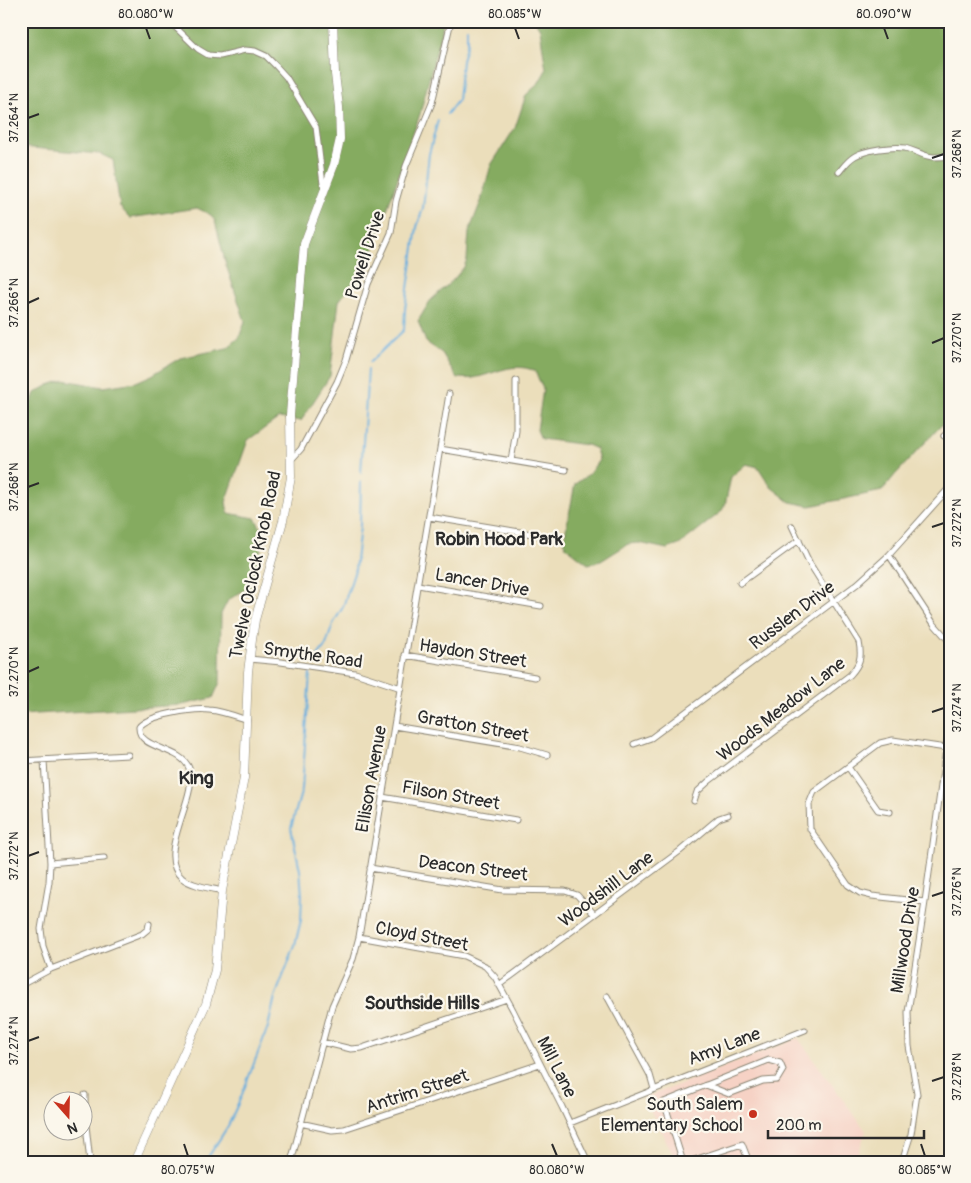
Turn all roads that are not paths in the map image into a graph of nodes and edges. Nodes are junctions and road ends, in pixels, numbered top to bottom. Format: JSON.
{"nodes":[{"id":1,"x":170,"y":21,"type":"edge"},
{"id":2,"x":333,"y":21,"type":"edge"},
{"id":3,"x":451,"y":21,"type":"edge"},
{"id":4,"x":950,"y":155,"type":"edge"},
{"id":5,"x":839,"y":172,"type":"dead end"},
{"id":6,"x":326,"y":190,"type":"junction"},
{"id":7,"x":516,"y":381,"type":"dead end"},
{"id":8,"x":449,"y":394,"type":"dead end"},
{"id":9,"x":950,"y":431,"type":"edge"},
{"id":10,"x":944,"y":436,"type":"dead end"},
{"id":11,"x":440,"y":449,"type":"junction"},
{"id":12,"x":291,"y":460,"type":"junction"},
{"id":13,"x":511,"y":461,"type":"junction"},
{"id":14,"x":566,"y":470,"type":"dead end"},
{"id":15,"x":950,"y":487,"type":"edge"},
{"id":16,"x":429,"y":517,"type":"junction"},
{"id":17,"x":792,"y":526,"type":"dead end"},
{"id":18,"x":556,"y":538,"type":"dead end"},
{"id":19,"x":798,"y":540,"type":"junction"},
{"id":20,"x":889,"y":556,"type":"junction"},
{"id":21,"x":740,"y":583,"type":"dead end"},
{"id":22,"x":418,"y":586,"type":"junction"},
{"id":23,"x":834,"y":602,"type":"junction"},
{"id":24,"x":542,"y":606,"type":"dead end"},
{"id":25,"x":950,"y":642,"type":"edge"},
{"id":26,"x":405,"y":655,"type":"junction"},
{"id":27,"x":249,"y":659,"type":"junction"},
{"id":28,"x":536,"y":677,"type":"dead end"},
{"id":29,"x":401,"y":688,"type":"junction"},
{"id":30,"x":247,"y":720,"type":"junction"},
{"id":31,"x":950,"y":720,"type":"edge"},
{"id":32,"x":394,"y":726,"type":"junction"},
{"id":33,"x":634,"y":744,"type":"dead end"},
{"id":34,"x":946,"y":748,"type":"junction"},
{"id":35,"x":128,"y":755,"type":"dead end"},
{"id":36,"x":547,"y":755,"type":"dead end"},
{"id":37,"x":44,"y":760,"type":"junction"},
{"id":38,"x":21,"y":761,"type":"edge"},
{"id":39,"x":848,"y":767,"type":"junction"},
{"id":40,"x":382,"y":797,"type":"junction"},
{"id":41,"x":694,"y":801,"type":"dead end"},
{"id":42,"x":890,"y":812,"type":"dead end"},
{"id":43,"x":728,"y":814,"type":"dead end"},
{"id":44,"x":516,"y":820,"type":"dead end"},
{"id":45,"x":104,"y":858,"type":"dead end"},
{"id":46,"x":50,"y":862,"type":"junction"},
{"id":47,"x":370,"y":868,"type":"junction"},
{"id":48,"x":222,"y":891,"type":"junction"},
{"id":49,"x":925,"y":902,"type":"junction"},
{"id":50,"x":594,"y":914,"type":"junction"},
{"id":51,"x":149,"y":924,"type":"dead end"},
{"id":52,"x":359,"y":937,"type":"junction"},
{"id":53,"x":51,"y":969,"type":"junction"},
{"id":54,"x":21,"y":985,"type":"edge"},
{"id":55,"x":499,"y":985,"type":"junction"},
{"id":56,"x":607,"y":996,"type":"dead end"},
{"id":57,"x":506,"y":999,"type":"junction"},
{"id":58,"x":805,"y":1030,"type":"dead end"},
{"id":59,"x":322,"y":1042,"type":"junction"},
{"id":60,"x":540,"y":1064,"type":"junction"},
{"id":61,"x":706,"y":1085,"type":"junction"},
{"id":62,"x":654,"y":1089,"type":"junction"},
{"id":63,"x":570,"y":1122,"type":"junction"},
{"id":64,"x":300,"y":1123,"type":"junction"},
{"id":65,"x":88,"y":1140,"type":"edge"},
{"id":66,"x":90,"y":1162,"type":"edge"},
{"id":67,"x":134,"y":1162,"type":"edge"},
{"id":68,"x":291,"y":1162,"type":"edge"},
{"id":69,"x":588,"y":1162,"type":"edge"},
{"id":70,"x":683,"y":1162,"type":"edge"},
{"id":71,"x":688,"y":1162,"type":"edge"},
{"id":72,"x":749,"y":1162,"type":"edge"},
{"id":73,"x":902,"y":1162,"type":"edge"}],
"edges":[{"from":1,"to":6,"type":"street"},
{"from":2,"to":6,"type":"street","name":"Twelve Oclock Knob Road"},
{"from":3,"to":12,"type":"street","name":"Powell Drive"},
{"from":4,"to":5,"type":"street"},
{"from":6,"to":12,"type":"street","name":"Twelve Oclock Knob Road"},
{"from":7,"to":13,"type":"street"},
{"from":8,"to":11,"type":"street","name":"Ellison Avenue"},
{"from":9,"to":10,"type":"street"},
{"from":11,"to":13,"type":"street"},
{"from":11,"to":16,"type":"street","name":"Ellison Avenue"},
{"from":12,"to":27,"type":"street","name":"Twelve Oclock Knob Road"},
{"from":13,"to":14,"type":"street"},
{"from":15,"to":20,"type":"street","name":"Russlen Drive"},
{"from":16,"to":18,"type":"street"},
{"from":16,"to":22,"type":"street","name":"Ellison Avenue"},
{"from":17,"to":19,"type":"street","name":"Woods Meadow Lane"},
{"from":19,"to":21,"type":"street"},
{"from":19,"to":23,"type":"street","name":"Woods Meadow Lane"},
{"from":20,"to":23,"type":"street","name":"Russlen Drive"},
{"from":20,"to":25,"type":"street"},
{"from":22,"to":24,"type":"street","name":"Lancer Drive"},
{"from":22,"to":26,"type":"street","name":"Ellison Avenue"},
{"from":23,"to":33,"type":"street","name":"Russlen Drive"},
{"from":23,"to":41,"type":"street","name":"Woods Meadow Lane"},
{"from":26,"to":28,"type":"street","name":"Haydon Street"},
{"from":26,"to":29,"type":"street","name":"Ellison Avenue"},
{"from":27,"to":29,"type":"street","name":"Smythe Road"},
{"from":27,"to":30,"type":"street","name":"Twelve Oclock Knob Road"},
{"from":29,"to":32,"type":"street","name":"Ellison Avenue"},
{"from":30,"to":48,"type":"street","name":"Twelve Oclock Knob Road"},
{"from":30,"to":48,"type":"street"},
{"from":31,"to":34,"type":"street","name":"Millwood Drive"},
{"from":32,"to":36,"type":"street","name":"Gratton Street"},
{"from":32,"to":40,"type":"street","name":"Ellison Avenue"},
{"from":34,"to":39,"type":"street"},
{"from":34,"to":49,"type":"street","name":"Millwood Drive"},
{"from":35,"to":37,"type":"street"},
{"from":37,"to":38,"type":"street"},
{"from":37,"to":46,"type":"street"},
{"from":39,"to":42,"type":"street"},
{"from":39,"to":49,"type":"street"},
{"from":40,"to":44,"type":"street","name":"Filson Street"},
{"from":40,"to":47,"type":"street","name":"Ellison Avenue"},
{"from":43,"to":50,"type":"street","name":"Woodshill Lane"},
{"from":45,"to":46,"type":"street"},
{"from":46,"to":53,"type":"street"},
{"from":47,"to":50,"type":"street","name":"Deacon Street"},
{"from":47,"to":52,"type":"street","name":"Ellison Avenue"},
{"from":48,"to":67,"type":"street","name":"Twelve Oclock Knob Road"},
{"from":49,"to":73,"type":"street","name":"Millwood Drive"},
{"from":50,"to":55,"type":"street","name":"Woodshill Lane"},
{"from":51,"to":53,"type":"street"},
{"from":52,"to":55,"type":"street","name":"Cloyd Street"},
{"from":52,"to":59,"type":"street","name":"Ellison Avenue"},
{"from":53,"to":54,"type":"street"},
{"from":55,"to":57,"type":"street","name":"Mill Lane"},
{"from":56,"to":62,"type":"street"},
{"from":57,"to":59,"type":"street"},
{"from":57,"to":60,"type":"street","name":"Mill Lane"},
{"from":58,"to":62,"type":"street","name":"Amy Lane"},
{"from":59,"to":64,"type":"street","name":"Ellison Avenue"},
{"from":60,"to":63,"type":"street","name":"Mill Lane"},
{"from":60,"to":64,"type":"street","name":"Antrim Street"},
{"from":61,"to":61,"type":"street"},
{"from":61,"to":70,"type":"street"},
{"from":62,"to":63,"type":"street","name":"Amy Lane"},
{"from":63,"to":69,"type":"street","name":"Mill Lane"},
{"from":64,"to":68,"type":"street","name":"Ellison Avenue"},
{"from":65,"to":66,"type":"street"},
{"from":71,"to":72,"type":"street"}]}
